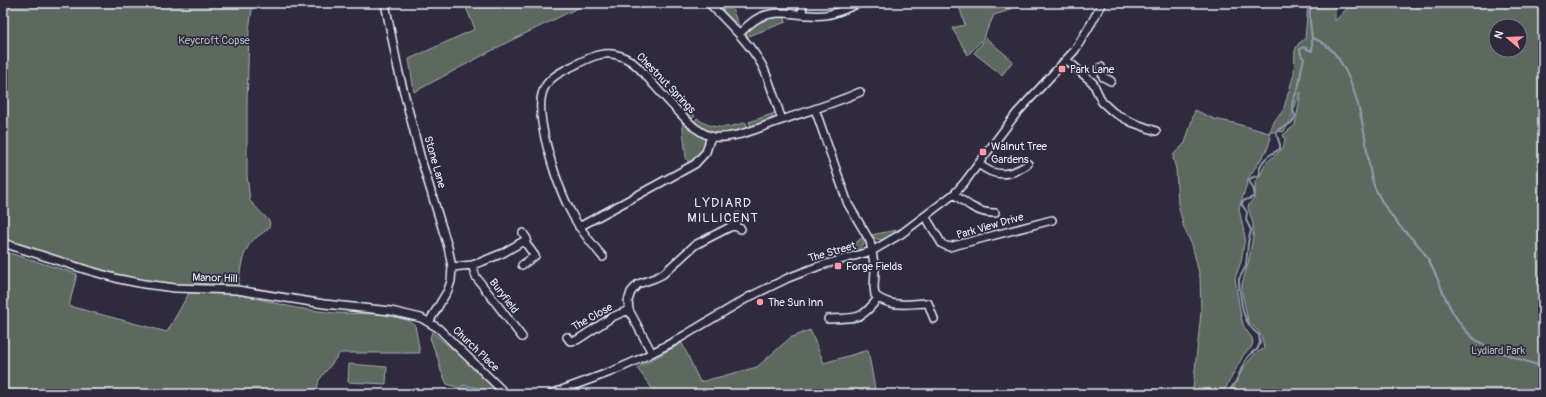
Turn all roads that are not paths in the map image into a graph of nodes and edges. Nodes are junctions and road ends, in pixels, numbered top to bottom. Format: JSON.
{"nodes":[{"id":1,"x":385,"y":3,"type":"edge"},
{"id":2,"x":709,"y":3,"type":"edge"},
{"id":3,"x":803,"y":3,"type":"edge"},
{"id":4,"x":860,"y":3,"type":"edge"},
{"id":5,"x":1102,"y":3,"type":"edge"},
{"id":6,"x":802,"y":14,"type":"junction"},
{"id":7,"x":739,"y":34,"type":"junction"},
{"id":8,"x":1067,"y":60,"type":"junction"},
{"id":9,"x":1101,"y":67,"type":"dead end"},
{"id":10,"x":1103,"y":77,"type":"junction"},
{"id":11,"x":1111,"y":81,"type":"dead end"},
{"id":12,"x":1093,"y":83,"type":"junction"},
{"id":13,"x":860,"y":92,"type":"dead end"},
{"id":14,"x":815,"y":109,"type":"junction"},
{"id":15,"x":782,"y":120,"type":"junction"},
{"id":16,"x":1156,"y":131,"type":"dead end"},
{"id":17,"x":711,"y":136,"type":"junction"},
{"id":18,"x":979,"y":164,"type":"junction"},
{"id":19,"x":1028,"y":164,"type":"dead end"},
{"id":20,"x":954,"y":194,"type":"junction"},
{"id":21,"x":994,"y":212,"type":"dead end"},
{"id":22,"x":925,"y":216,"type":"junction"},
{"id":23,"x":738,"y":218,"type":"dead end"},
{"id":24,"x":1052,"y":220,"type":"dead end"},
{"id":25,"x":579,"y":227,"type":"junction"},
{"id":26,"x":523,"y":233,"type":"dead end"},
{"id":27,"x":524,"y":241,"type":"junction"},
{"id":28,"x":3,"y":243,"type":"edge"},
{"id":29,"x":872,"y":251,"type":"junction"},
{"id":30,"x":603,"y":257,"type":"dead end"},
{"id":31,"x":472,"y":265,"type":"junction"},
{"id":32,"x":522,"y":265,"type":"dead end"},
{"id":33,"x":452,"y":267,"type":"junction"},
{"id":34,"x":878,"y":298,"type":"junction"},
{"id":35,"x":629,"y":310,"type":"junction"},
{"id":36,"x":828,"y":319,"type":"dead end"},
{"id":37,"x":934,"y":319,"type":"dead end"},
{"id":38,"x":429,"y":322,"type":"junction"},
{"id":39,"x":522,"y":337,"type":"dead end"},
{"id":40,"x":567,"y":337,"type":"dead end"},
{"id":41,"x":652,"y":353,"type":"junction"},
{"id":42,"x":506,"y":394,"type":"edge"},
{"id":43,"x":551,"y":394,"type":"edge"}],
"edges":[{"from":1,"to":33,"type":"street","name":"Stone Lane"},
{"from":2,"to":7,"type":"street"},
{"from":3,"to":6,"type":"street"},
{"from":4,"to":6,"type":"street"},
{"from":5,"to":8,"type":"street","name":"The Street"},
{"from":6,"to":7,"type":"street"},
{"from":7,"to":15,"type":"street"},
{"from":8,"to":12,"type":"street"},
{"from":8,"to":18,"type":"street","name":"The Street"},
{"from":9,"to":10,"type":"street"},
{"from":10,"to":11,"type":"street"},
{"from":10,"to":12,"type":"street"},
{"from":12,"to":16,"type":"street"},
{"from":13,"to":14,"type":"street","name":"Chestnut Springs"},
{"from":14,"to":15,"type":"street","name":"Chestnut Springs"},
{"from":14,"to":29,"type":"street"},
{"from":15,"to":17,"type":"street","name":"Chestnut Springs"},
{"from":17,"to":25,"type":"street"},
{"from":17,"to":25,"type":"street","name":"Chestnut Springs"},
{"from":18,"to":19,"type":"street"},
{"from":18,"to":20,"type":"street","name":"The Street"},
{"from":20,"to":21,"type":"street"},
{"from":20,"to":22,"type":"street","name":"The Street"},
{"from":22,"to":24,"type":"street","name":"Park View Drive"},
{"from":22,"to":29,"type":"street","name":"The Street"},
{"from":23,"to":35,"type":"street","name":"The Close"},
{"from":25,"to":30,"type":"street","name":"Chestnut Springs"},
{"from":26,"to":27,"type":"street"},
{"from":27,"to":31,"type":"street"},
{"from":27,"to":32,"type":"street"},
{"from":28,"to":38,"type":"street","name":"Manor Hill"},
{"from":29,"to":34,"type":"street"},
{"from":29,"to":41,"type":"street","name":"The Street"},
{"from":31,"to":33,"type":"street"},
{"from":31,"to":39,"type":"street","name":"Buryfield"},
{"from":33,"to":38,"type":"street","name":"Stone Lane"},
{"from":34,"to":36,"type":"street"},
{"from":34,"to":37,"type":"street"},
{"from":35,"to":40,"type":"street","name":"The Close"},
{"from":35,"to":41,"type":"street","name":"The Close"},
{"from":38,"to":42,"type":"street","name":"Church Place"},
{"from":41,"to":43,"type":"street","name":"The Street"}]}
